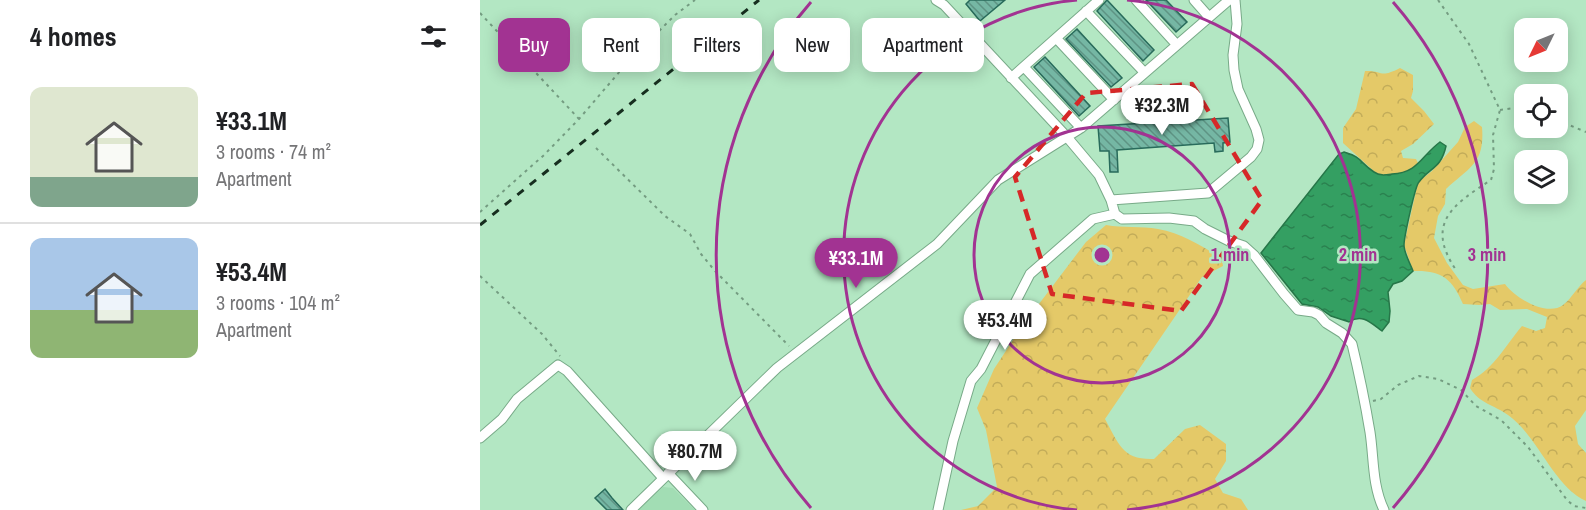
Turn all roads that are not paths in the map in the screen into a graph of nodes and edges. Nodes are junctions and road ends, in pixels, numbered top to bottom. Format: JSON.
{"nodes":[{"id":1,"x":1098,"y":0,"type":"edge"},
{"id":2,"x":1136,"y":0,"type":"edge"},
{"id":3,"x":1194,"y":0,"type":"edge"},
{"id":4,"x":1229,"y":0,"type":"edge"},
{"id":5,"x":1235,"y":0,"type":"edge"},
{"id":6,"x":943,"y":2,"type":"edge"},
{"id":7,"x":1086,"y":11,"type":"junction"},
{"id":8,"x":1209,"y":17,"type":"junction"},
{"id":9,"x":1056,"y":38,"type":"junction"},
{"id":10,"x":1177,"y":45,"type":"junction"},
{"id":11,"x":1024,"y":66,"type":"junction"},
{"id":12,"x":1144,"y":72,"type":"junction"},
{"id":13,"x":1011,"y":78,"type":"junction"},
{"id":14,"x":1114,"y":100,"type":"junction"},
{"id":15,"x":1081,"y":128,"type":"junction"},
{"id":16,"x":1067,"y":137,"type":"junction"},
{"id":17,"x":1111,"y":200,"type":"junction"},
{"id":18,"x":1114,"y":214,"type":"junction"},
{"id":19,"x":480,"y":438,"type":"edge"},
{"id":20,"x":665,"y":476,"type":"junction"},
{"id":21,"x":630,"y":510,"type":"edge"},
{"id":22,"x":703,"y":510,"type":"edge"},
{"id":23,"x":938,"y":510,"type":"edge"},
{"id":24,"x":1383,"y":510,"type":"edge"}],
"edges":[{"from":1,"to":7,"type":"street"},
{"from":2,"to":10,"type":"street"},
{"from":3,"to":8,"type":"street"},
{"from":4,"to":8,"type":"street"},
{"from":5,"to":17,"type":"street"},
{"from":6,"to":13,"type":"street"},
{"from":7,"to":9,"type":"street"},
{"from":7,"to":12,"type":"street"},
{"from":8,"to":10,"type":"street"},
{"from":9,"to":11,"type":"street"},
{"from":9,"to":14,"type":"street"},
{"from":10,"to":12,"type":"street"},
{"from":11,"to":13,"type":"street"},
{"from":11,"to":15,"type":"street"},
{"from":12,"to":14,"type":"street"},
{"from":13,"to":16,"type":"street"},
{"from":14,"to":15,"type":"street"},
{"from":15,"to":16,"type":"street"},
{"from":16,"to":17,"type":"street"},
{"from":16,"to":20,"type":"street"},
{"from":17,"to":18,"type":"street"},
{"from":18,"to":23,"type":"street"},
{"from":18,"to":24,"type":"street"},
{"from":19,"to":20,"type":"street"},
{"from":20,"to":21,"type":"street"},
{"from":20,"to":22,"type":"street"}]}
